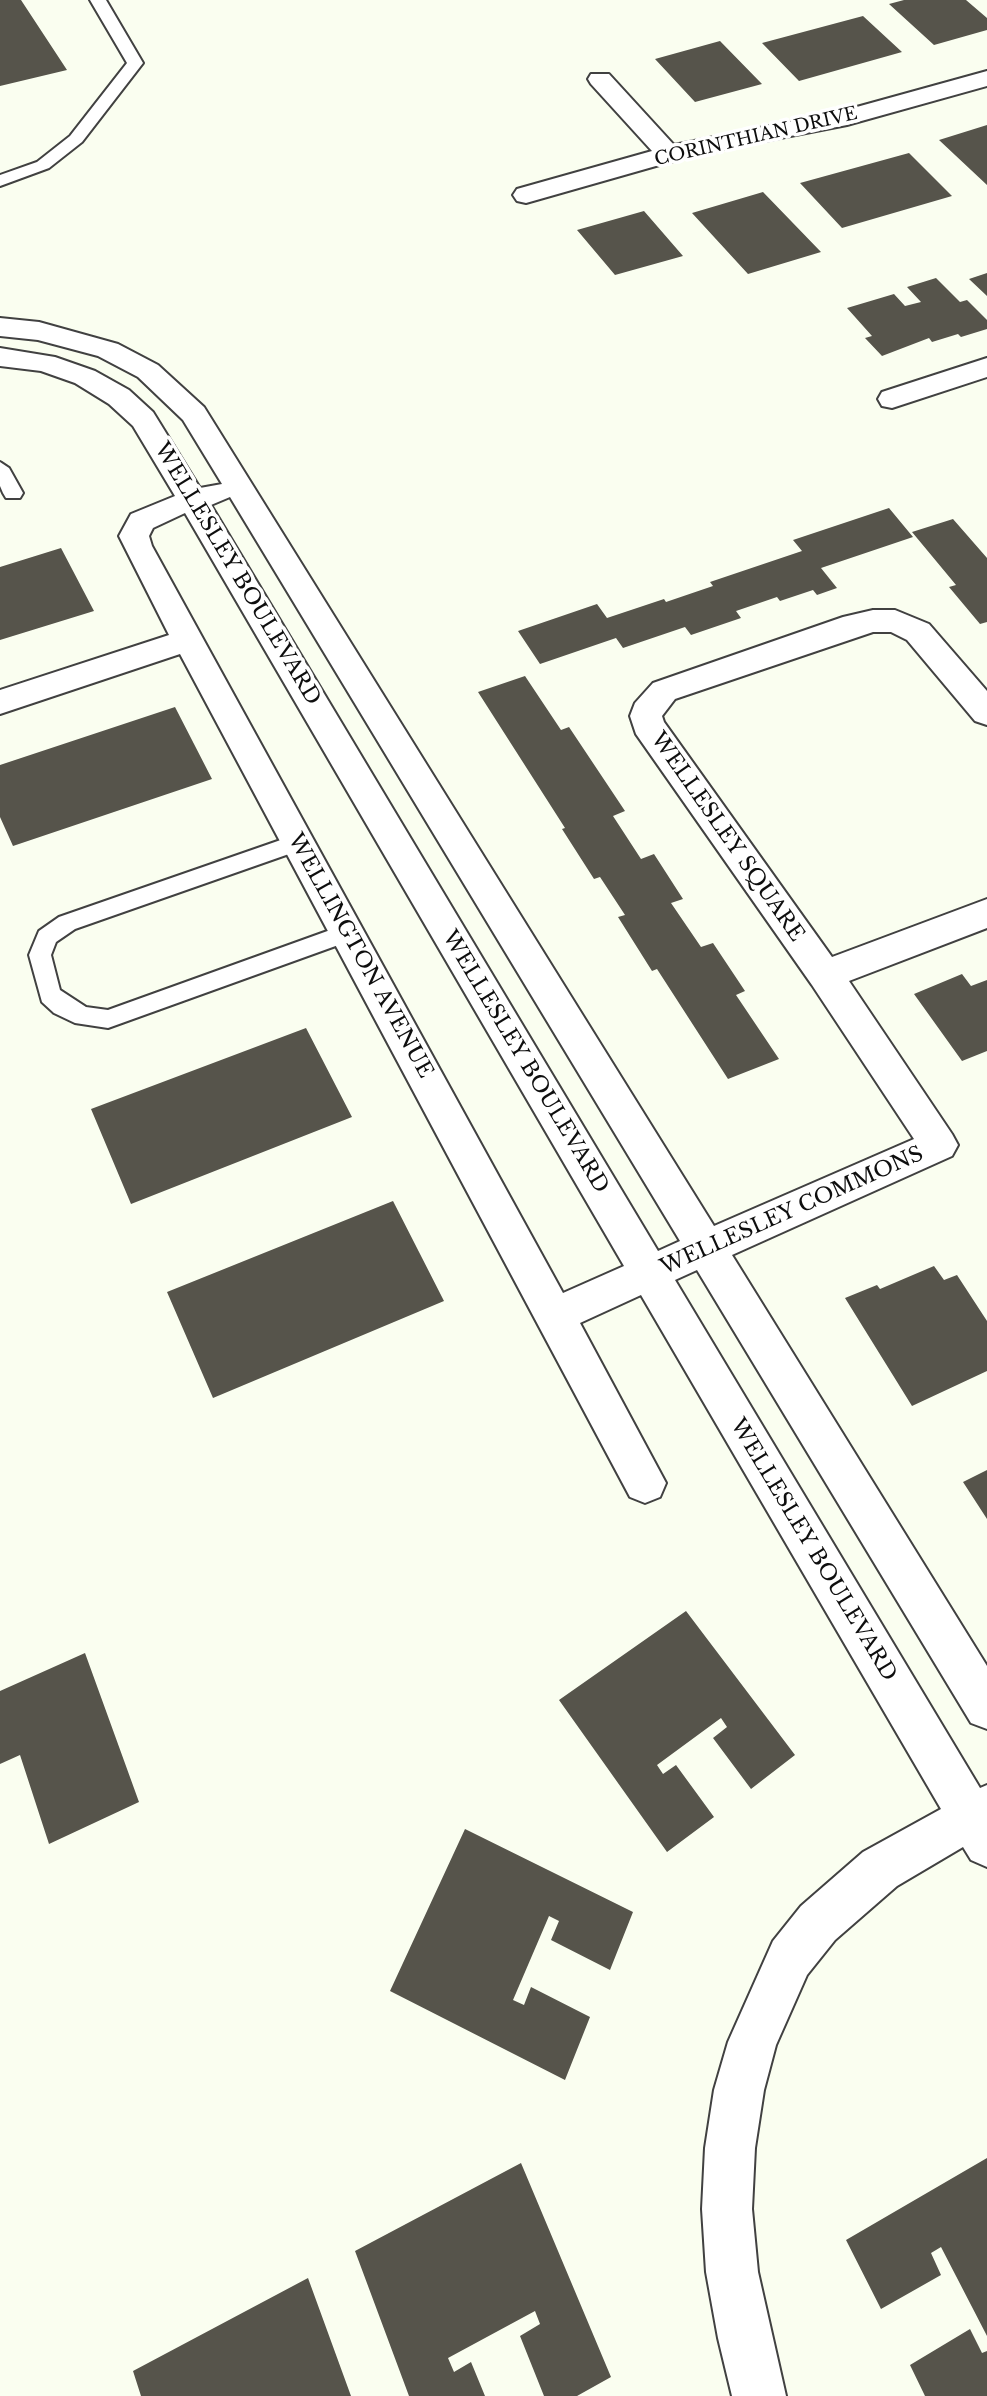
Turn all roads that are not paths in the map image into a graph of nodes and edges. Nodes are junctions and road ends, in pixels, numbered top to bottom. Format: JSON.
{"nodes":[{"id":1,"x":98,"y":0,"type":"edge"},
{"id":2,"x":987,"y":78,"type":"edge"},
{"id":3,"x":600,"y":79,"type":"dead end"},
{"id":4,"x":670,"y":155,"type":"junction"},
{"id":5,"x":0,"y":181,"type":"edge"},
{"id":6,"x":526,"y":195,"type":"dead end"},
{"id":7,"x":0,"y":327,"type":"edge"},
{"id":8,"x":0,"y":356,"type":"edge"},
{"id":9,"x":987,"y":367,"type":"edge"},
{"id":10,"x":892,"y":399,"type":"dead end"},
{"id":11,"x":0,"y":468,"type":"edge"},
{"id":12,"x":240,"y":486,"type":"junction"},
{"id":13,"x":13,"y":494,"type":"dead end"},
{"id":14,"x":193,"y":500,"type":"junction"},
{"id":15,"x":188,"y":640,"type":"junction"},
{"id":16,"x":0,"y":702,"type":"edge"},
{"id":17,"x":987,"y":713,"type":"edge"},
{"id":18,"x":298,"y":842,"type":"junction"},
{"id":19,"x":987,"y":913,"type":"edge"},
{"id":20,"x":347,"y":933,"type":"junction"},
{"id":21,"x":825,"y":975,"type":"junction"},
{"id":22,"x":707,"y":1250,"type":"junction"},
{"id":23,"x":650,"y":1275,"type":"junction"},
{"id":24,"x":555,"y":1315,"type":"junction"},
{"id":25,"x":645,"y":1483,"type":"dead end"},
{"id":26,"x":987,"y":1707,"type":"edge"},
{"id":27,"x":982,"y":1823,"type":"edge"},
{"id":28,"x":759,"y":2396,"type":"edge"}],
"edges":[{"from":1,"to":5,"type":"lane"},
{"from":2,"to":4,"type":"street","name":"CORINTHIAN DRIVE"},
{"from":3,"to":4,"type":"street"},
{"from":4,"to":6,"type":"street","name":"CORINTHIAN DRIVE"},
{"from":7,"to":12,"type":"street"},
{"from":8,"to":14,"type":"street","name":"WELLESLEY BOULEVARD"},
{"from":9,"to":10,"type":"street"},
{"from":11,"to":13,"type":"lane"},
{"from":12,"to":14,"type":"street","name":"WELLINGTON AVENUE"},
{"from":12,"to":22,"type":"street"},
{"from":14,"to":15,"type":"street","name":"WELLINGTON AVENUE"},
{"from":14,"to":23,"type":"street","name":"WELLESLEY BOULEVARD"},
{"from":15,"to":16,"type":"street"},
{"from":15,"to":18,"type":"street","name":"WELLINGTON AVENUE"},
{"from":17,"to":21,"type":"street","name":"WELLESLEY SQUARE"},
{"from":18,"to":20,"type":"street","name":"WELLINGTON AVENUE"},
{"from":18,"to":20,"type":"lane"},
{"from":19,"to":21,"type":"street"},
{"from":20,"to":24,"type":"street","name":"WELLINGTON AVENUE"},
{"from":21,"to":22,"type":"street","name":"WELLESLEY COMMONS"},
{"from":22,"to":23,"type":"street","name":"WELLESLEY COMMONS"},
{"from":22,"to":26,"type":"street"},
{"from":23,"to":24,"type":"street","name":"WELLESLEY COMMONS"},
{"from":23,"to":27,"type":"street","name":"WELLESLEY BOULEVARD"},
{"from":24,"to":25,"type":"street","name":"WELLINGTON AVENUE"},
{"from":27,"to":28,"type":"street"}]}
